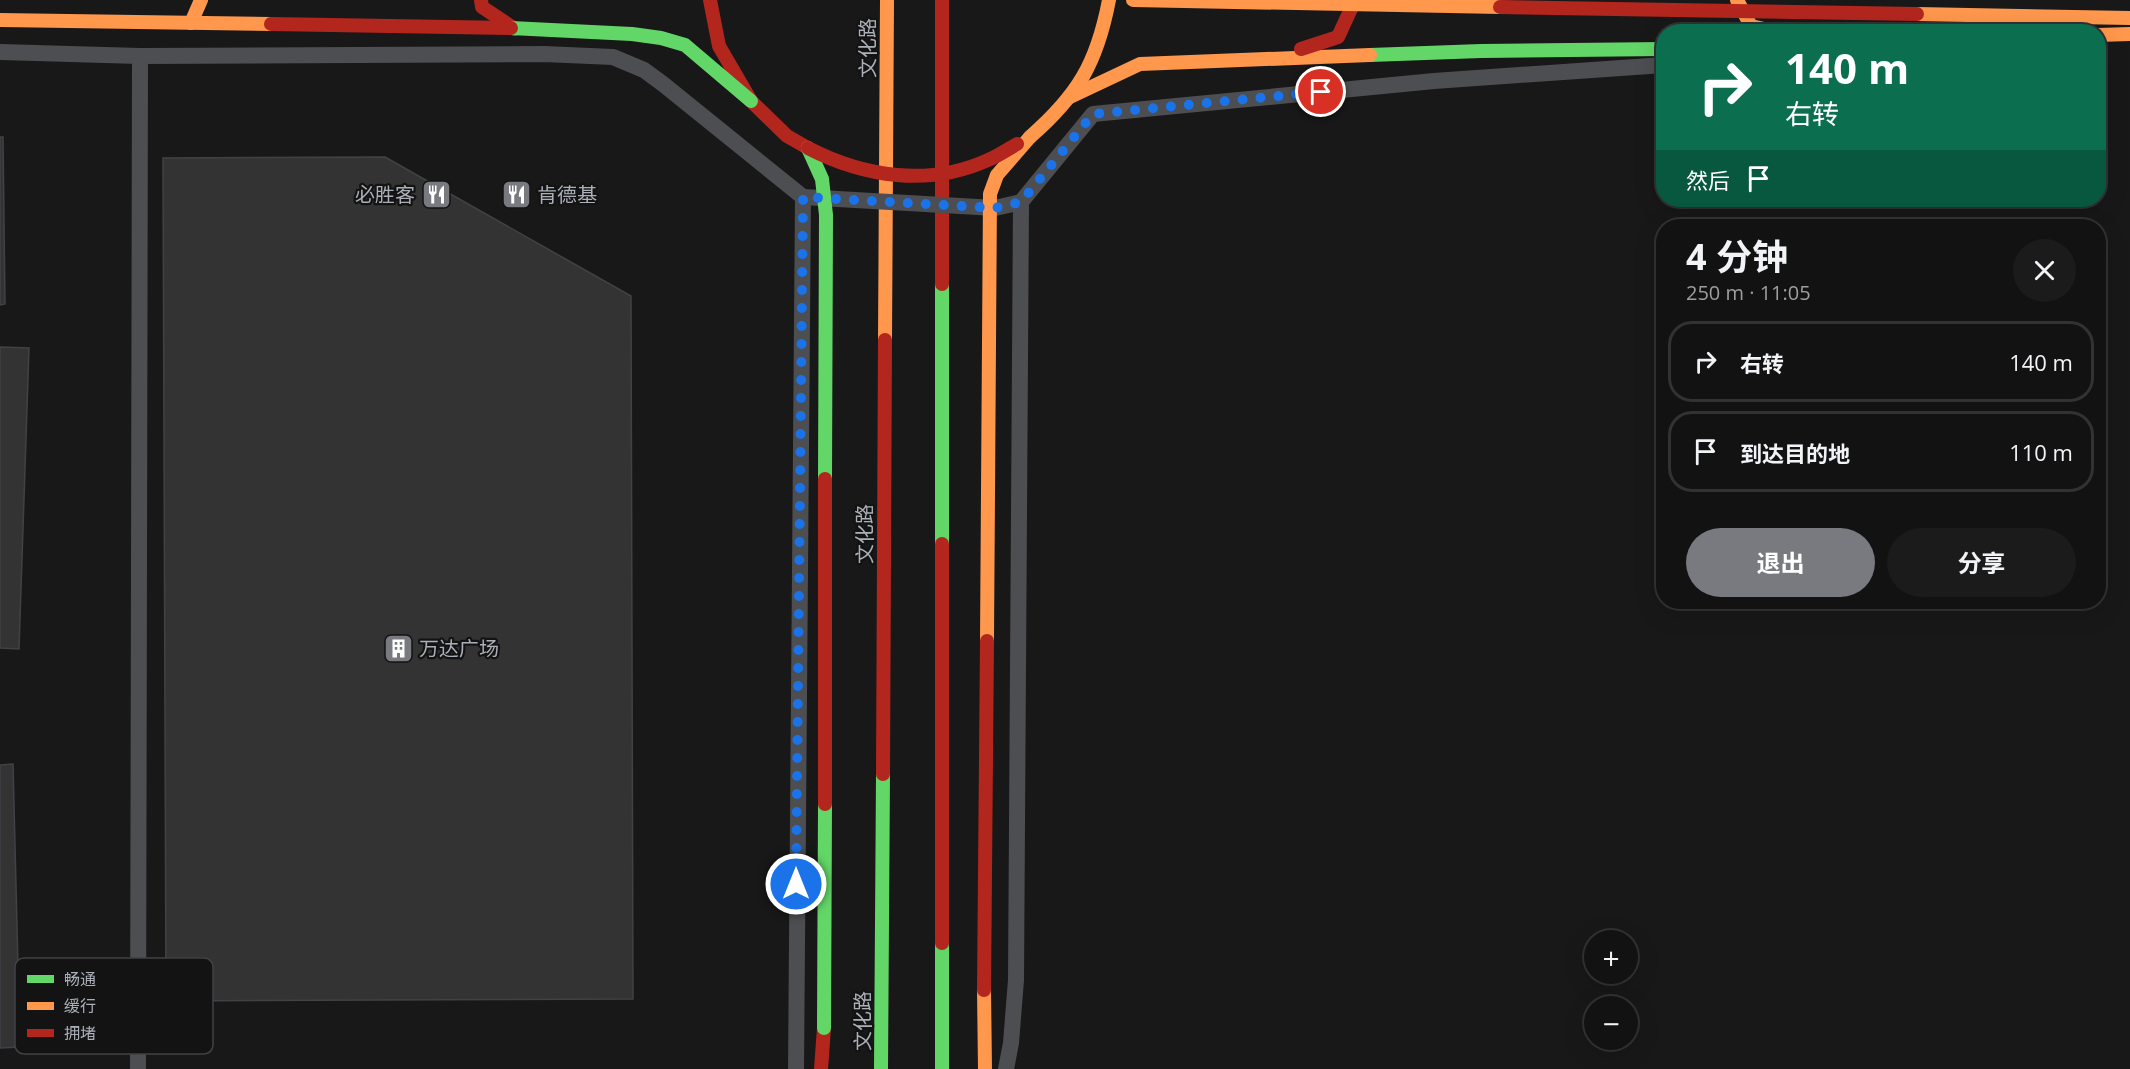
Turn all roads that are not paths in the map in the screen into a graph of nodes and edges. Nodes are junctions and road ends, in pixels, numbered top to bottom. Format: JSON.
{"nodes":[{"id":1,"x":201,"y":0,"type":"edge"},
{"id":2,"x":481,"y":0,"type":"edge"},
{"id":3,"x":710,"y":0,"type":"edge"},
{"id":4,"x":887,"y":0,"type":"edge"},
{"id":5,"x":942,"y":0,"type":"edge"},
{"id":6,"x":1109,"y":0,"type":"edge"},
{"id":7,"x":1133,"y":0,"type":"edge"},
{"id":8,"x":1354,"y":0,"type":"edge"},
{"id":9,"x":1737,"y":0,"type":"edge"},
{"id":10,"x":2130,"y":18,"type":"edge"},
{"id":11,"x":0,"y":20,"type":"edge"},
{"id":12,"x":191,"y":23,"type":"junction"},
{"id":13,"x":1750,"y":24,"type":"edge"},
{"id":14,"x":515,"y":29,"type":"junction"},
{"id":15,"x":2130,"y":34,"type":"edge"},
{"id":16,"x":2106,"y":35,"type":"edge"},
{"id":17,"x":1656,"y":49,"type":"edge"},
{"id":18,"x":0,"y":52,"type":"edge"},
{"id":19,"x":140,"y":56,"type":"junction"},
{"id":20,"x":1270,"y":59,"type":"junction"},
{"id":21,"x":1656,"y":66,"type":"edge"},
{"id":22,"x":1070,"y":97,"type":"junction"},
{"id":23,"x":751,"y":101,"type":"junction"},
{"id":24,"x":1030,"y":137,"type":"junction"},
{"id":25,"x":808,"y":148,"type":"junction"},
{"id":26,"x":803,"y":197,"type":"junction"},
{"id":27,"x":1021,"y":202,"type":"junction"},
{"id":28,"x":138,"y":958,"type":"edge"},
{"id":29,"x":138,"y":1054,"type":"edge"},
{"id":30,"x":138,"y":1069,"type":"edge"},
{"id":31,"x":795,"y":1069,"type":"edge"},
{"id":32,"x":821,"y":1069,"type":"edge"},
{"id":33,"x":881,"y":1069,"type":"edge"},
{"id":34,"x":942,"y":1069,"type":"edge"},
{"id":35,"x":985,"y":1069,"type":"edge"},
{"id":36,"x":1006,"y":1069,"type":"edge"}],
"edges":[{"from":1,"to":12,"type":"main road"},
{"from":2,"to":14,"type":"main road"},
{"from":3,"to":23,"type":"main road"},
{"from":4,"to":33,"type":"main road","name":"文化路"},
{"from":5,"to":34,"type":"main road"},
{"from":6,"to":22,"type":"main road"},
{"from":7,"to":10,"type":"main road","bridge":true},
{"from":8,"to":20,"type":"main road"},
{"from":9,"to":13,"type":"main road"},
{"from":11,"to":12,"type":"main road","bridge":true},
{"from":12,"to":14,"type":"main road","bridge":true},
{"from":14,"to":23,"type":"main road","bridge":true},
{"from":15,"to":16,"type":"main road"},
{"from":17,"to":20,"type":"main road"},
{"from":18,"to":19,"type":"lane"},
{"from":19,"to":26,"type":"lane"},
{"from":19,"to":28,"type":"lane"},
{"from":20,"to":22,"type":"main road"},
{"from":21,"to":27,"type":"lane"},
{"from":22,"to":24,"type":"main road"},
{"from":23,"to":25,"type":"main road"},
{"from":24,"to":25,"type":"main road","bridge":true},
{"from":24,"to":35,"type":"main road","bridge":true},
{"from":25,"to":32,"type":"main road","bridge":true},
{"from":26,"to":27,"type":"lane","bridge":true},
{"from":26,"to":31,"type":"lane"},
{"from":27,"to":36,"type":"lane"},
{"from":29,"to":30,"type":"lane"}]}
